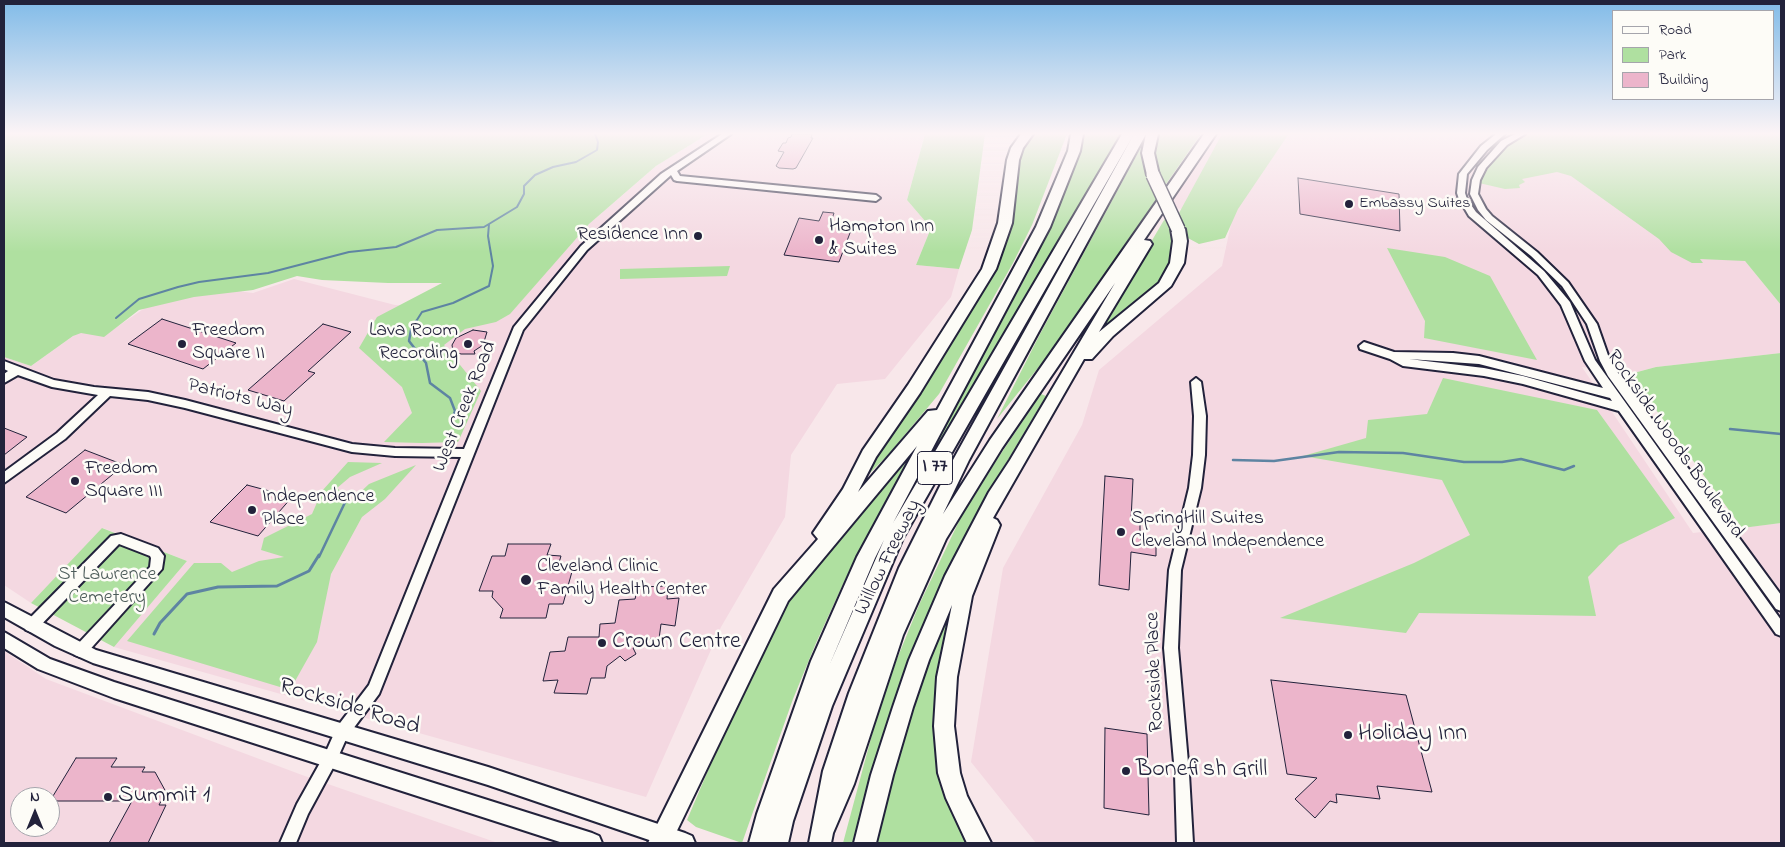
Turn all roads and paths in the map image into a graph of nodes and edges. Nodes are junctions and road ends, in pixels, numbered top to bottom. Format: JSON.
{"nodes":[{"id":1,"x":672,"y":173,"type":"joint"},
{"id":2,"x":1011,"y":174,"type":"edge"},
{"id":3,"x":1065,"y":174,"type":"edge"},
{"id":4,"x":1105,"y":174,"type":"edge"},
{"id":5,"x":1118,"y":174,"type":"edge"},
{"id":6,"x":1153,"y":174,"type":"edge"},
{"id":7,"x":1184,"y":174,"type":"edge"},
{"id":8,"x":1464,"y":174,"type":"edge"},
{"id":9,"x":1479,"y":174,"type":"edge"},
{"id":10,"x":1176,"y":185,"type":"junction"},
{"id":11,"x":876,"y":198,"type":"dead end"},
{"id":12,"x":1364,"y":346,"type":"dead end"},
{"id":13,"x":1394,"y":356,"type":"junction"},
{"id":14,"x":1453,"y":357,"type":"junction"},
{"id":15,"x":971,"y":360,"type":"junction"},
{"id":16,"x":4,"y":364,"type":"edge"},
{"id":17,"x":1458,"y":369,"type":"junction"},
{"id":18,"x":16,"y":371,"type":"junction"},
{"id":19,"x":4,"y":379,"type":"edge"},
{"id":20,"x":1196,"y":382,"type":"dead end"},
{"id":21,"x":1064,"y":384,"type":"junction"},
{"id":22,"x":107,"y":393,"type":"junction"},
{"id":23,"x":1614,"y":395,"type":"junction"},
{"id":24,"x":1627,"y":403,"type":"junction"},
{"id":25,"x":469,"y":454,"type":"junction"},
{"id":26,"x":1016,"y":466,"type":"junction"},
{"id":27,"x":4,"y":478,"type":"edge"},
{"id":28,"x":780,"y":595,"type":"junction"},
{"id":29,"x":1781,"y":605,"type":"edge"},
{"id":30,"x":4,"y":609,"type":"edge"},
{"id":31,"x":31,"y":626,"type":"junction"},
{"id":32,"x":1781,"y":630,"type":"edge"},
{"id":33,"x":4,"y":639,"type":"edge"},
{"id":34,"x":80,"y":651,"type":"junction"},
{"id":35,"x":342,"y":732,"type":"junction"},
{"id":36,"x":330,"y":759,"type":"junction"},
{"id":37,"x":775,"y":818,"type":"junction"},
{"id":38,"x":822,"y":836,"type":"edge"},
{"id":39,"x":661,"y":840,"type":"edge"},
{"id":40,"x":288,"y":843,"type":"edge"},
{"id":41,"x":592,"y":843,"type":"edge"},
{"id":42,"x":685,"y":843,"type":"edge"},
{"id":43,"x":760,"y":843,"type":"edge"},
{"id":44,"x":777,"y":843,"type":"edge"},
{"id":45,"x":865,"y":843,"type":"edge"},
{"id":46,"x":980,"y":843,"type":"edge"},
{"id":47,"x":1185,"y":843,"type":"edge"}],
"edges":[{"from":1,"to":11,"type":"street"},
{"from":1,"to":25,"type":"street","name":"West Creek Road"},
{"from":2,"to":28,"type":"highway"},
{"from":3,"to":15,"type":"highway"},
{"from":4,"to":37,"type":"highway","name":"Willow Freeway","number":"I 77"},
{"from":5,"to":38,"type":"highway","name":"Willow Freeway","number":"I 77"},
{"from":6,"to":21,"type":"highway","bridge":true},
{"from":7,"to":10,"type":"highway"},
{"from":8,"to":23,"type":"street","name":"Rockside Woods Boulevard"},
{"from":9,"to":24,"type":"street","name":"Rockside Woods Boulevard"},
{"from":10,"to":21,"type":"highway"},
{"from":10,"to":38,"type":"highway"},
{"from":12,"to":13,"type":"street"},
{"from":13,"to":14,"type":"street"},
{"from":13,"to":17,"type":"street"},
{"from":14,"to":17,"type":"street"},
{"from":14,"to":23,"type":"street"},
{"from":15,"to":28,"type":"highway"},
{"from":15,"to":37,"type":"highway"},
{"from":16,"to":18,"type":"street","name":"Patriots Way"},
{"from":17,"to":24,"type":"street"},
{"from":18,"to":19,"type":"street"},
{"from":18,"to":22,"type":"street","name":"Patriots Way"},
{"from":20,"to":47,"type":"street","name":"Rockside Place"},
{"from":21,"to":26,"type":"highway"},
{"from":22,"to":25,"type":"street","name":"Patriots Way"},
{"from":22,"to":27,"type":"street"},
{"from":23,"to":24,"type":"street","name":"Rockside Woods Boulevard"},
{"from":24,"to":29,"type":"street","name":"Rockside Woods Boulevard"},
{"from":24,"to":32,"type":"street","name":"Rockside Woods Boulevard"},
{"from":25,"to":35,"type":"street","name":"West Creek Road"},
{"from":26,"to":45,"type":"highway"},
{"from":26,"to":46,"type":"highway"},
{"from":28,"to":39,"type":"highway"},
{"from":30,"to":31,"type":"main road","name":"Rockside Road"},
{"from":31,"to":34,"type":"main road","name":"Rockside Road"},
{"from":31,"to":34,"type":"street"},
{"from":33,"to":36,"type":"main road"},
{"from":34,"to":35,"type":"main road","name":"Rockside Road"},
{"from":35,"to":36,"type":"street","name":"West Creek Road"},
{"from":35,"to":39,"type":"main road","name":"Rockside Road"},
{"from":36,"to":40,"type":"street","name":"West Creek Road"},
{"from":36,"to":41,"type":"main road"},
{"from":37,"to":43,"type":"highway"},
{"from":37,"to":44,"type":"highway","name":"Willow Freeway","number":"I 77"},
{"from":39,"to":42,"type":"main road","name":"Rockside Road"}]}
